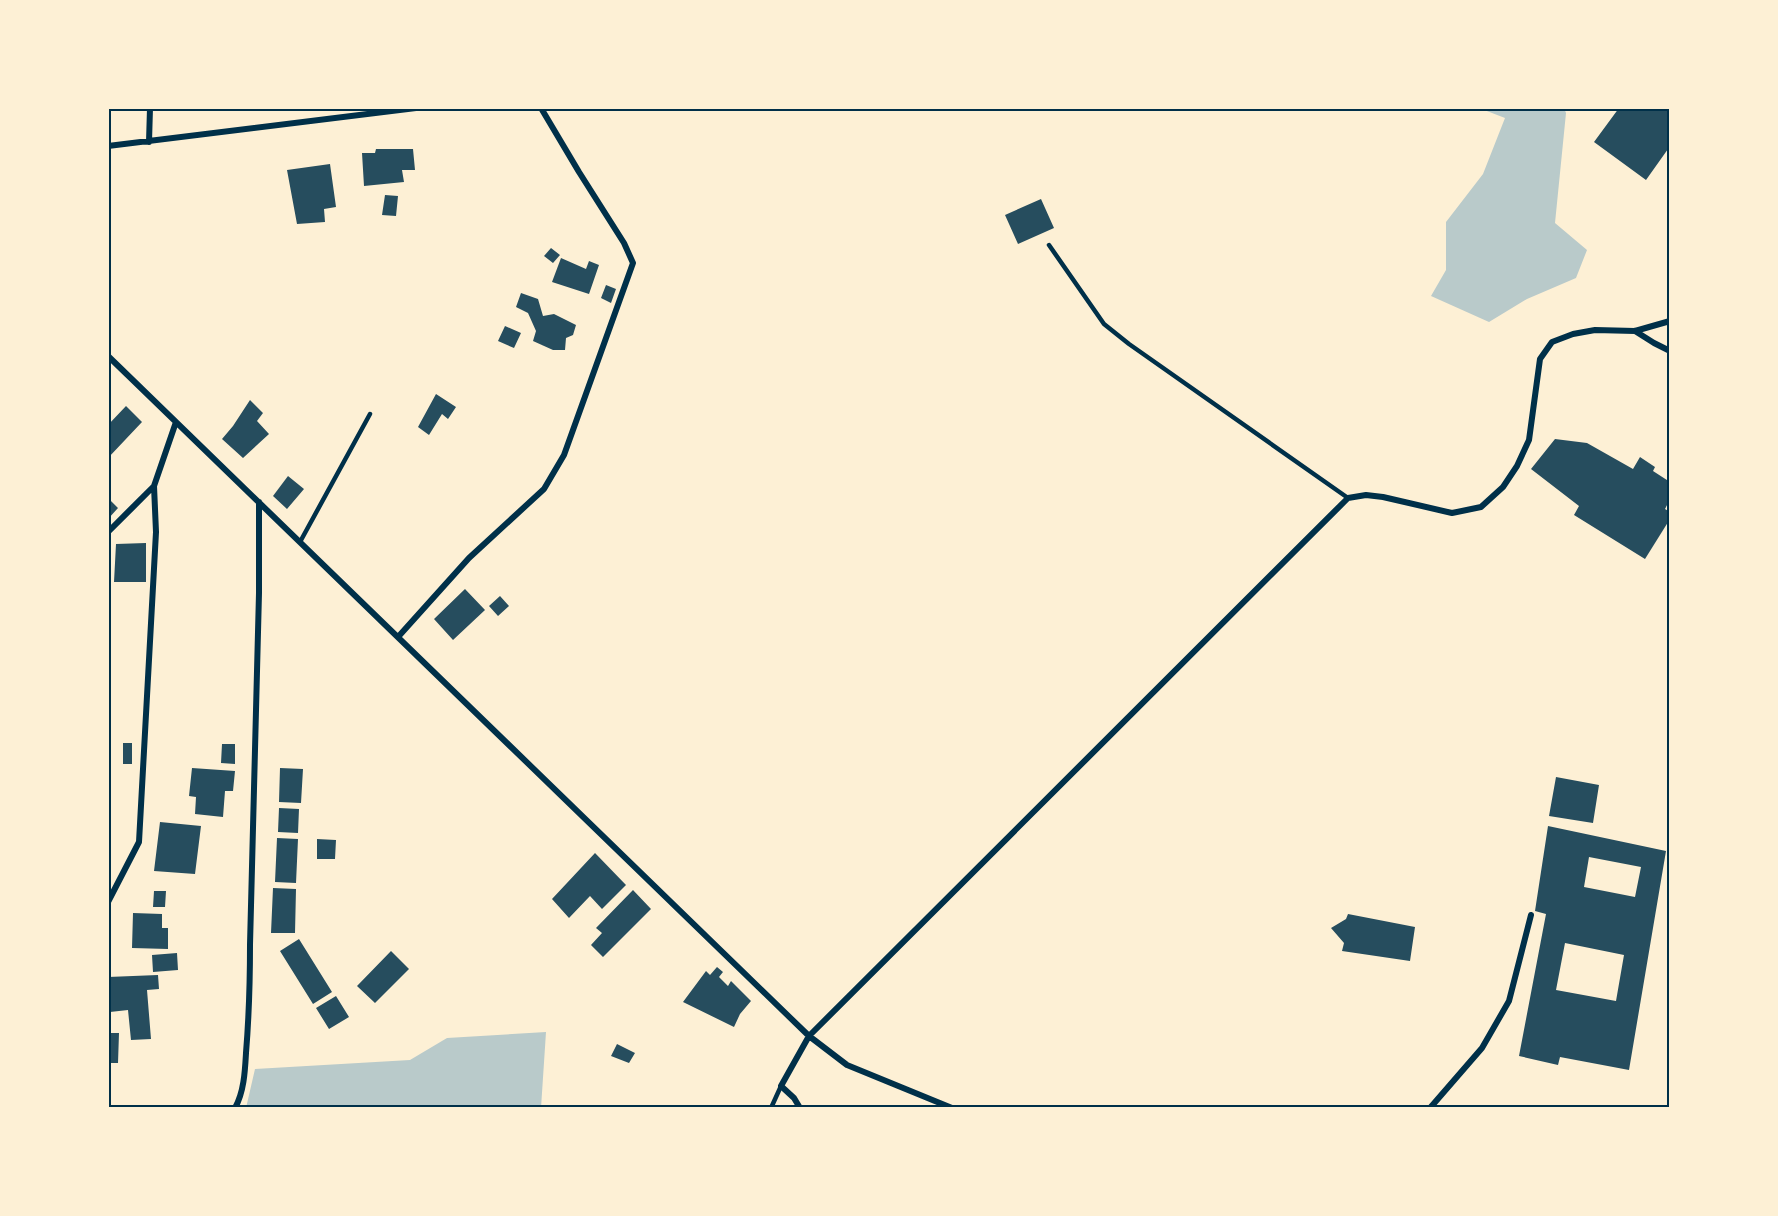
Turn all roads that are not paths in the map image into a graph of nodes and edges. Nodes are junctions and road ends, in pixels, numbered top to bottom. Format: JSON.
{"nodes":[{"id":1,"x":150,"y":108,"type":"edge"},
{"id":2,"x":416,"y":108,"type":"edge"},
{"id":3,"x":541,"y":108,"type":"edge"},
{"id":4,"x":149,"y":142,"type":"junction"},
{"id":5,"x":108,"y":146,"type":"edge"},
{"id":6,"x":1049,"y":245,"type":"dead end"},
{"id":7,"x":1670,"y":321,"type":"edge"},
{"id":8,"x":1635,"y":331,"type":"junction"},
{"id":9,"x":1670,"y":351,"type":"edge"},
{"id":10,"x":108,"y":356,"type":"edge"},
{"id":11,"x":370,"y":414,"type":"dead end"},
{"id":12,"x":176,"y":422,"type":"junction"},
{"id":13,"x":154,"y":486,"type":"junction"},
{"id":14,"x":1348,"y":498,"type":"junction"},
{"id":15,"x":259,"y":502,"type":"junction"},
{"id":16,"x":108,"y":532,"type":"edge"},
{"id":17,"x":300,"y":542,"type":"junction"},
{"id":18,"x":398,"y":637,"type":"junction"},
{"id":19,"x":108,"y":902,"type":"edge"},
{"id":20,"x":1531,"y":915,"type":"dead end"},
{"id":21,"x":809,"y":1036,"type":"junction"},
{"id":22,"x":781,"y":1086,"type":"junction"},
{"id":23,"x":236,"y":1108,"type":"edge"},
{"id":24,"x":771,"y":1108,"type":"edge"},
{"id":25,"x":800,"y":1108,"type":"edge"},
{"id":26,"x":952,"y":1108,"type":"edge"},
{"id":27,"x":1430,"y":1108,"type":"edge"}],
"edges":[{"from":1,"to":4,"type":"street"},
{"from":2,"to":4,"type":"street"},
{"from":3,"to":18,"type":"street"},
{"from":4,"to":5,"type":"street"},
{"from":6,"to":14,"type":"lane"},
{"from":7,"to":8,"type":"street"},
{"from":8,"to":9,"type":"street"},
{"from":8,"to":14,"type":"street"},
{"from":10,"to":12,"type":"street"},
{"from":11,"to":17,"type":"lane"},
{"from":12,"to":13,"type":"street"},
{"from":12,"to":15,"type":"street"},
{"from":13,"to":16,"type":"street"},
{"from":13,"to":19,"type":"street"},
{"from":14,"to":21,"type":"street"},
{"from":15,"to":17,"type":"street"},
{"from":15,"to":23,"type":"street"},
{"from":17,"to":18,"type":"street"},
{"from":18,"to":21,"type":"street"},
{"from":20,"to":27,"type":"street"},
{"from":21,"to":22,"type":"street"},
{"from":21,"to":26,"type":"street"},
{"from":22,"to":24,"type":"lane"},
{"from":22,"to":25,"type":"street"}]}
